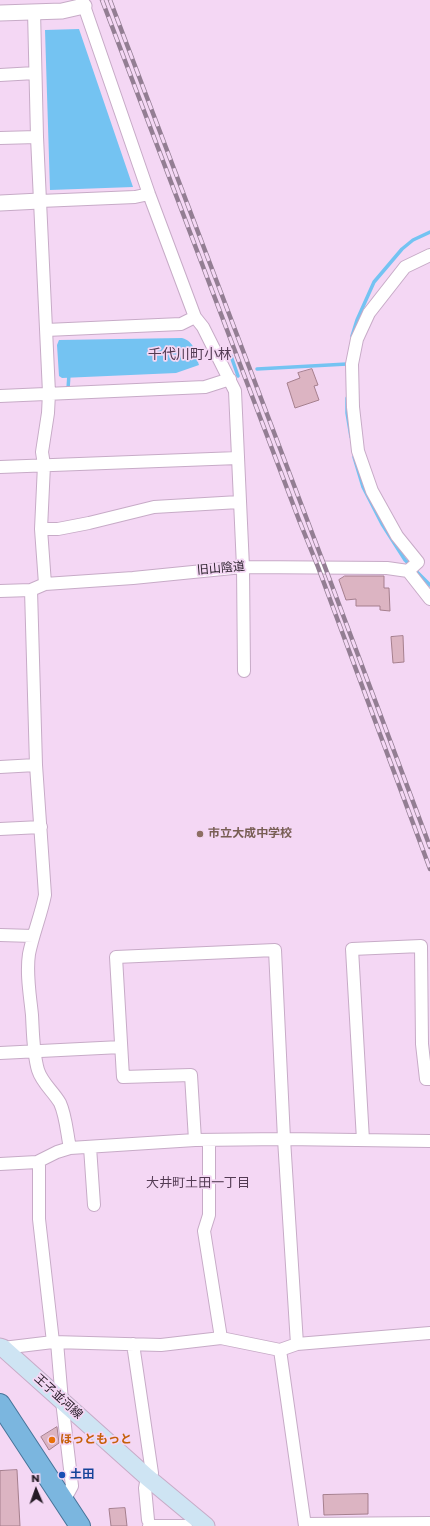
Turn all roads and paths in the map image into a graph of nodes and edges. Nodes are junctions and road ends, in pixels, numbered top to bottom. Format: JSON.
{"nodes":[{"id":1,"x":83,"y":3,"type":"edge"},
{"id":2,"x":34,"y":11,"type":"junction"},
{"id":3,"x":0,"y":13,"type":"edge"},
{"id":4,"x":35,"y":73,"type":"junction"},
{"id":5,"x":0,"y":75,"type":"edge"},
{"id":6,"x":37,"y":137,"type":"junction"},
{"id":7,"x":0,"y":138,"type":"edge"},
{"id":8,"x":149,"y":194,"type":"junction"},
{"id":9,"x":40,"y":201,"type":"junction"},
{"id":10,"x":0,"y":203,"type":"edge"},
{"id":11,"x":430,"y":255,"type":"edge"},
{"id":12,"x":195,"y":317,"type":"junction"},
{"id":13,"x":46,"y":330,"type":"junction"},
{"id":14,"x":230,"y":379,"type":"junction"},
{"id":15,"x":49,"y":393,"type":"junction"},
{"id":16,"x":0,"y":396,"type":"edge"},
{"id":17,"x":238,"y":458,"type":"junction"},
{"id":18,"x":44,"y":465,"type":"junction"},
{"id":19,"x":0,"y":467,"type":"edge"},
{"id":20,"x":239,"y":502,"type":"junction"},
{"id":21,"x":41,"y":529,"type":"junction"},
{"id":22,"x":243,"y":567,"type":"junction"},
{"id":23,"x":408,"y":571,"type":"junction"},
{"id":24,"x":45,"y":584,"type":"junction"},
{"id":25,"x":31,"y":590,"type":"junction"},
{"id":26,"x":0,"y":591,"type":"edge"},
{"id":27,"x":430,"y":599,"type":"edge"},
{"id":28,"x":244,"y":671,"type":"dead end"},
{"id":29,"x":36,"y":765,"type":"junction"},
{"id":30,"x":0,"y":766,"type":"edge"},
{"id":31,"x":41,"y":827,"type":"junction"},
{"id":32,"x":0,"y":828,"type":"edge"},
{"id":33,"x":0,"y":935,"type":"edge"},
{"id":34,"x":33,"y":936,"type":"junction"},
{"id":35,"x":121,"y":1047,"type":"junction"},
{"id":36,"x":34,"y":1051,"type":"junction"},
{"id":37,"x":0,"y":1053,"type":"edge"},
{"id":38,"x":430,"y":1079,"type":"edge"},
{"id":39,"x":284,"y":1139,"type":"junction"},
{"id":40,"x":195,"y":1140,"type":"junction"},
{"id":41,"x":209,"y":1140,"type":"junction"},
{"id":42,"x":363,"y":1140,"type":"junction"},
{"id":43,"x":430,"y":1141,"type":"edge"},
{"id":44,"x":90,"y":1147,"type":"junction"},
{"id":45,"x":70,"y":1148,"type":"junction"},
{"id":46,"x":37,"y":1162,"type":"junction"},
{"id":47,"x":0,"y":1164,"type":"edge"},
{"id":48,"x":94,"y":1205,"type":"dead end"},
{"id":49,"x":430,"y":1333,"type":"edge"},
{"id":50,"x":221,"y":1338,"type":"junction"},
{"id":51,"x":55,"y":1342,"type":"junction"},
{"id":52,"x":133,"y":1344,"type":"junction"},
{"id":53,"x":297,"y":1344,"type":"junction"},
{"id":54,"x":2,"y":1347,"type":"edge"},
{"id":55,"x":280,"y":1350,"type":"junction"},
{"id":56,"x":62,"y":1402,"type":"junction"},
{"id":57,"x":0,"y":1404,"type":"edge"},
{"id":58,"x":147,"y":1477,"type":"junction"},
{"id":59,"x":64,"y":1501,"type":"junction"},
{"id":60,"x":149,"y":1523,"type":"edge"},
{"id":61,"x":430,"y":1523,"type":"edge"},
{"id":62,"x":75,"y":1524,"type":"edge"},
{"id":63,"x":305,"y":1525,"type":"edge"},
{"id":64,"x":400,"y":1525,"type":"edge"},
{"id":65,"x":186,"y":1526,"type":"edge"},
{"id":66,"x":206,"y":1526,"type":"edge"}],
"edges":[{"from":1,"to":2,"type":"street"},
{"from":1,"to":8,"type":"street"},
{"from":2,"to":3,"type":"street"},
{"from":2,"to":4,"type":"street"},
{"from":4,"to":5,"type":"street"},
{"from":4,"to":6,"type":"street"},
{"from":6,"to":7,"type":"street"},
{"from":6,"to":9,"type":"street"},
{"from":8,"to":9,"type":"street"},
{"from":8,"to":12,"type":"street"},
{"from":9,"to":10,"type":"street"},
{"from":9,"to":13,"type":"street"},
{"from":11,"to":23,"type":"street"},
{"from":12,"to":13,"type":"street"},
{"from":12,"to":14,"type":"street"},
{"from":13,"to":15,"type":"street"},
{"from":14,"to":15,"type":"street"},
{"from":14,"to":17,"type":"street"},
{"from":15,"to":16,"type":"street"},
{"from":15,"to":18,"type":"street"},
{"from":17,"to":18,"type":"street"},
{"from":17,"to":20,"type":"street"},
{"from":18,"to":19,"type":"street"},
{"from":18,"to":21,"type":"street"},
{"from":20,"to":21,"type":"street"},
{"from":20,"to":22,"type":"street"},
{"from":21,"to":24,"type":"street"},
{"from":22,"to":23,"type":"street","name":"旧山陰道"},
{"from":22,"to":24,"type":"street","name":"旧山陰道"},
{"from":22,"to":28,"type":"street"},
{"from":23,"to":27,"type":"street"},
{"from":24,"to":25,"type":"street","name":"旧山陰道"},
{"from":25,"to":26,"type":"street","name":"旧山陰道"},
{"from":25,"to":29,"type":"street"},
{"from":29,"to":30,"type":"street"},
{"from":29,"to":31,"type":"street"},
{"from":31,"to":32,"type":"street"},
{"from":31,"to":34,"type":"street"},
{"from":33,"to":34,"type":"street"},
{"from":34,"to":36,"type":"street"},
{"from":35,"to":36,"type":"street"},
{"from":35,"to":39,"type":"street"},
{"from":35,"to":40,"type":"street"},
{"from":36,"to":37,"type":"street"},
{"from":36,"to":45,"type":"street"},
{"from":38,"to":42,"type":"street"},
{"from":39,"to":41,"type":"street"},
{"from":39,"to":42,"type":"street"},
{"from":39,"to":53,"type":"street"},
{"from":40,"to":41,"type":"street"},
{"from":40,"to":44,"type":"street"},
{"from":41,"to":50,"type":"street"},
{"from":42,"to":43,"type":"street"},
{"from":44,"to":45,"type":"street"},
{"from":44,"to":48,"type":"street"},
{"from":45,"to":46,"type":"street"},
{"from":46,"to":47,"type":"street"},
{"from":46,"to":51,"type":"street"},
{"from":49,"to":53,"type":"street"},
{"from":50,"to":52,"type":"street"},
{"from":50,"to":55,"type":"street"},
{"from":51,"to":52,"type":"street"},
{"from":51,"to":54,"type":"street"},
{"from":51,"to":56,"type":"street"},
{"from":52,"to":58,"type":"street"},
{"from":53,"to":55,"type":"street"},
{"from":54,"to":56,"type":"main road","name":"王子並河線"},
{"from":55,"to":63,"type":"street"},
{"from":56,"to":58,"type":"main road","name":"王子並河線"},
{"from":56,"to":59,"type":"street"},
{"from":57,"to":59,"type":"highway"},
{"from":58,"to":60,"type":"street"},
{"from":58,"to":66,"type":"main road","name":"王子並河線"},
{"from":59,"to":62,"type":"highway"},
{"from":60,"to":65,"type":"street"},
{"from":61,"to":64,"type":"street"},
{"from":63,"to":64,"type":"street"}]}
